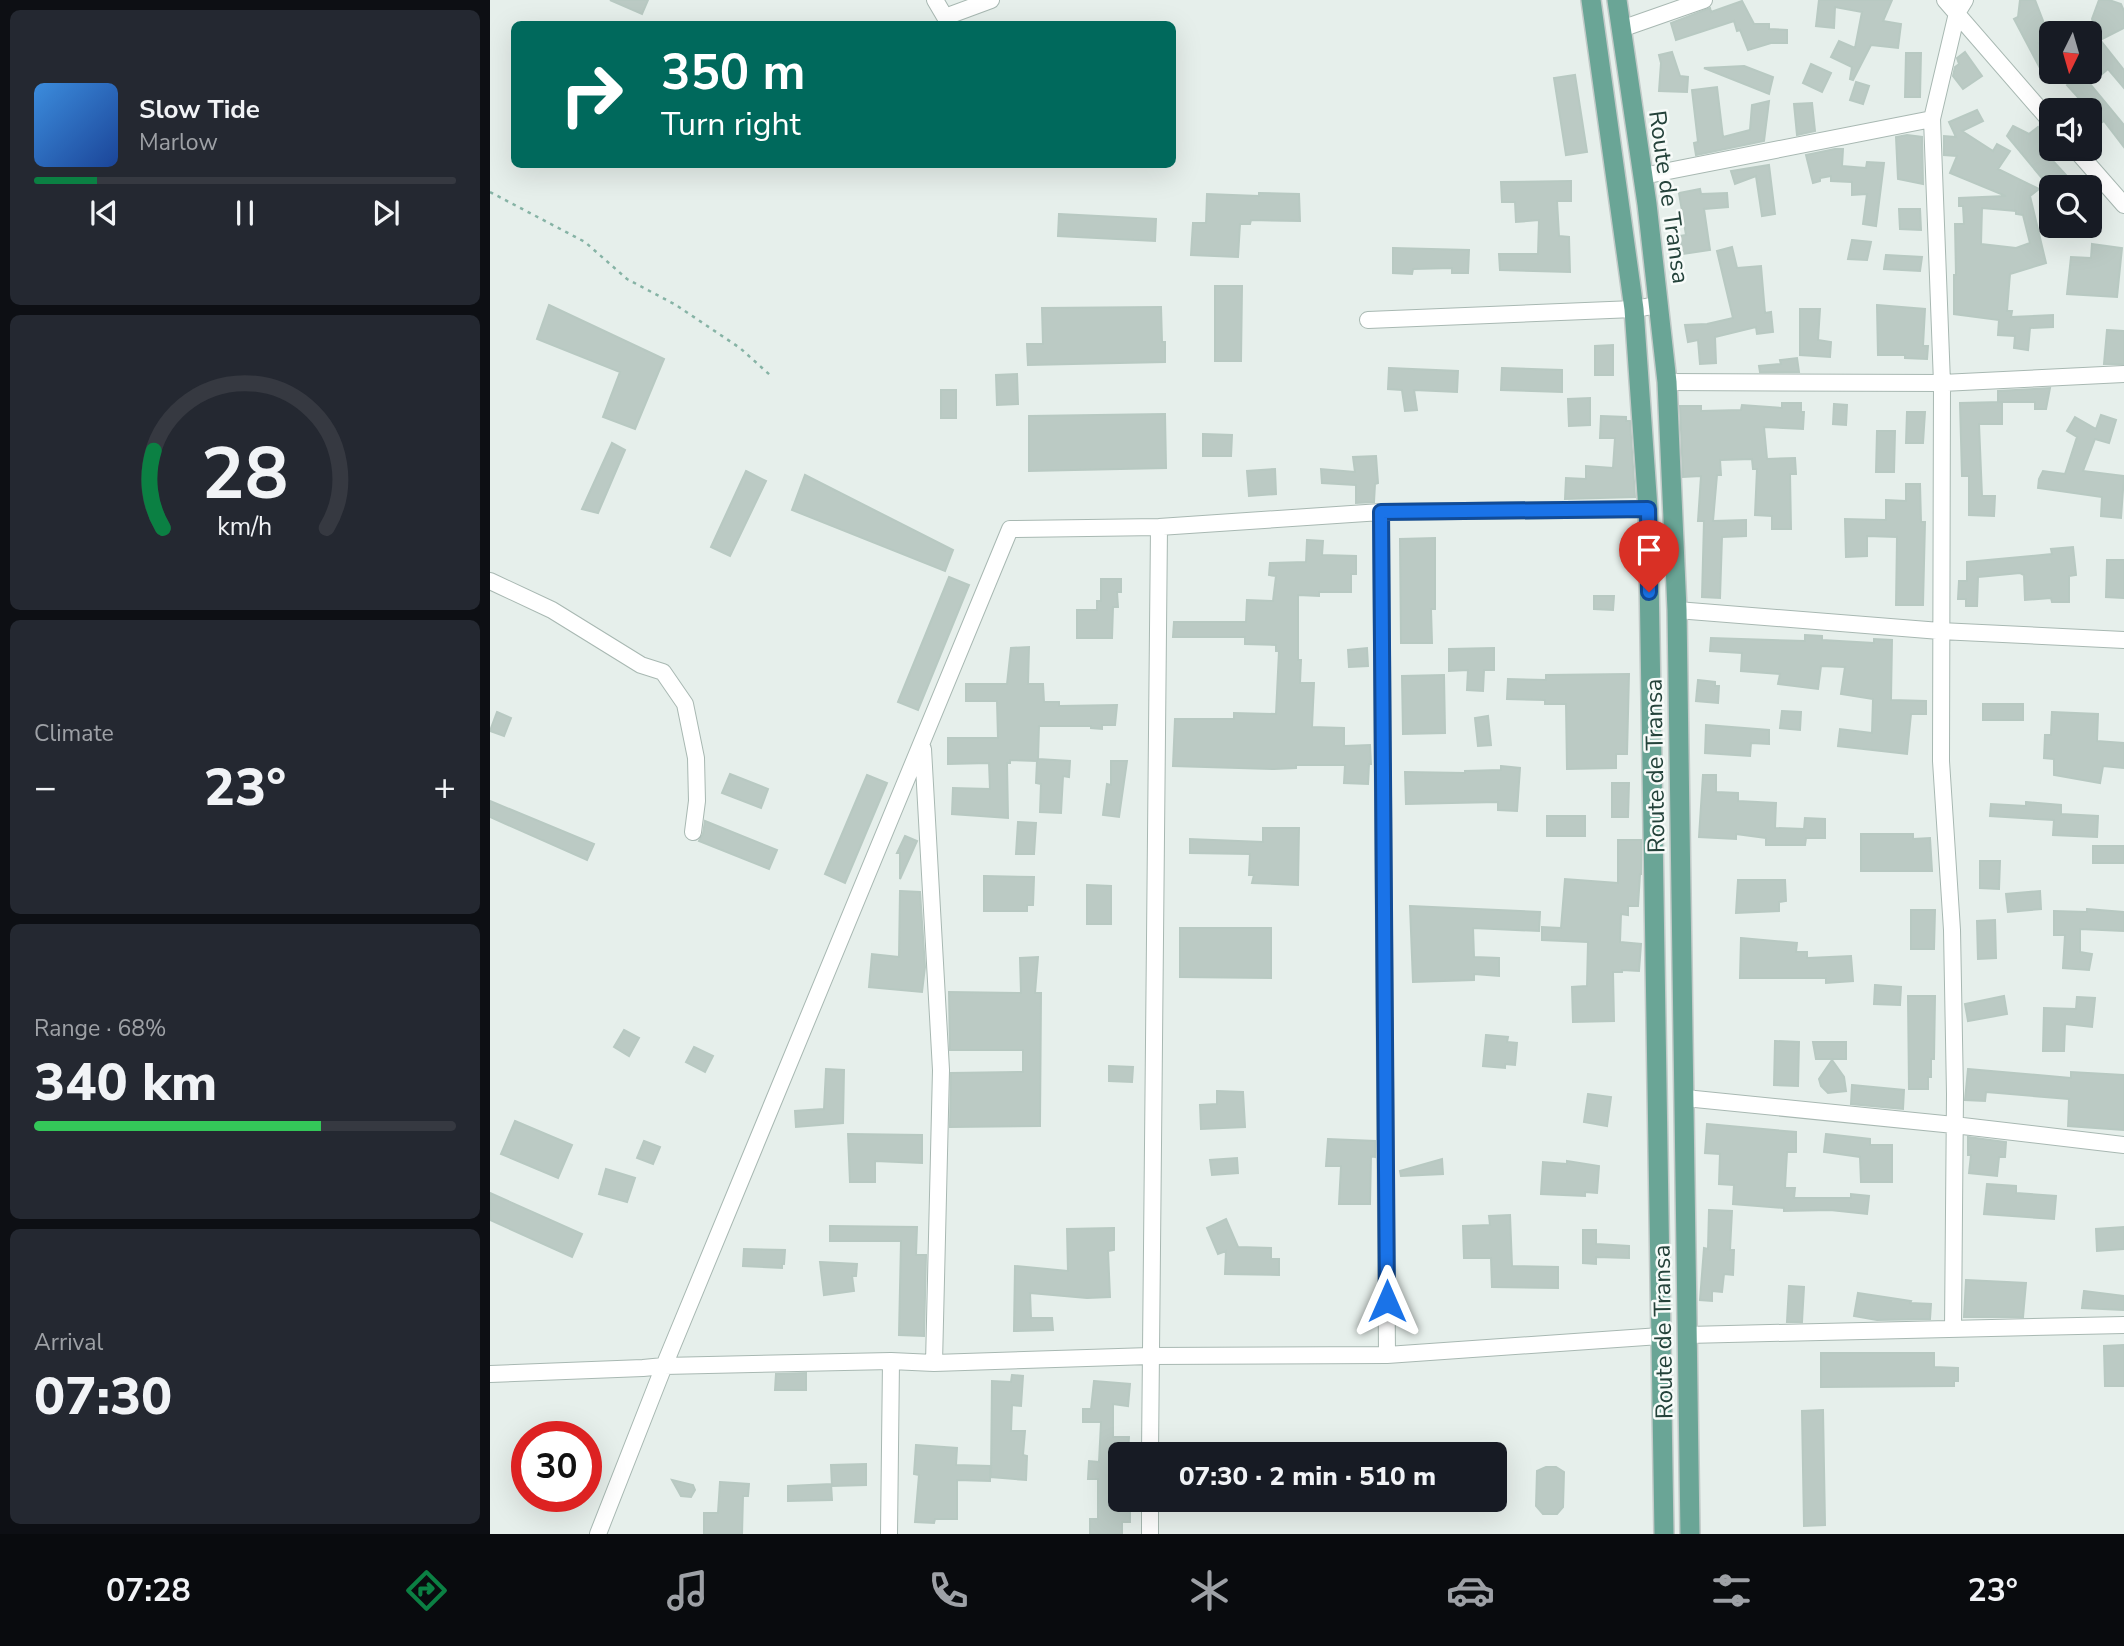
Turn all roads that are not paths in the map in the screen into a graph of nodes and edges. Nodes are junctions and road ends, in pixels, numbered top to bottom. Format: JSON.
{"nodes":[{"id":1,"x":935,"y":0,"type":"edge"},
{"id":2,"x":991,"y":0,"type":"edge"},
{"id":3,"x":1591,"y":0,"type":"edge"},
{"id":4,"x":1617,"y":0,"type":"edge"},
{"id":5,"x":1704,"y":0,"type":"edge"},
{"id":6,"x":1945,"y":0,"type":"edge"},
{"id":7,"x":1961,"y":7,"type":"edge"},
{"id":8,"x":1621,"y":30,"type":"junction"},
{"id":9,"x":2039,"y":107,"type":"edge"},
{"id":10,"x":1932,"y":119,"type":"junction"},
{"id":11,"x":2086,"y":161,"type":"edge"},
{"id":12,"x":1643,"y":176,"type":"junction"},
{"id":13,"x":2124,"y":205,"type":"edge"},
{"id":14,"x":1658,"y":305,"type":"junction"},
{"id":15,"x":1634,"y":309,"type":"junction"},
{"id":16,"x":1368,"y":320,"type":"dead end"},
{"id":17,"x":2124,"y":374,"type":"edge"},
{"id":18,"x":1667,"y":382,"type":"junction"},
{"id":19,"x":1942,"y":383,"type":"junction"},
{"id":20,"x":1648,"y":509,"type":"junction"},
{"id":21,"x":1381,"y":512,"type":"junction"},
{"id":22,"x":1159,"y":527,"type":"junction"},
{"id":23,"x":490,"y":581,"type":"edge"},
{"id":24,"x":1677,"y":610,"type":"junction"},
{"id":25,"x":1940,"y":631,"type":"junction"},
{"id":26,"x":2124,"y":640,"type":"edge"},
{"id":27,"x":922,"y":744,"type":"junction"},
{"id":28,"x":693,"y":832,"type":"dead end"},
{"id":29,"x":1685,"y":1098,"type":"junction"},
{"id":30,"x":1954,"y":1125,"type":"junction"},
{"id":31,"x":2124,"y":1146,"type":"edge"},
{"id":32,"x":2124,"y":1325,"type":"edge"},
{"id":33,"x":1953,"y":1329,"type":"junction"},
{"id":34,"x":1660,"y":1335,"type":"junction"},
{"id":35,"x":1687,"y":1335,"type":"junction"},
{"id":36,"x":1387,"y":1355,"type":"junction"},
{"id":37,"x":1150,"y":1356,"type":"junction"},
{"id":38,"x":891,"y":1361,"type":"junction"},
{"id":39,"x":934,"y":1363,"type":"junction"},
{"id":40,"x":664,"y":1366,"type":"junction"},
{"id":41,"x":490,"y":1374,"type":"edge"},
{"id":42,"x":1662,"y":1405,"type":"junction"},
{"id":43,"x":1689,"y":1405,"type":"junction"},
{"id":44,"x":1150,"y":1442,"type":"edge"},
{"id":45,"x":1150,"y":1512,"type":"edge"},
{"id":46,"x":600,"y":1531,"type":"edge"},
{"id":47,"x":889,"y":1534,"type":"edge"},
{"id":48,"x":1150,"y":1534,"type":"edge"},
{"id":49,"x":1664,"y":1534,"type":"edge"},
{"id":50,"x":1690,"y":1534,"type":"edge"}],
"edges":[{"from":1,"to":2,"type":"street"},
{"from":3,"to":15,"type":"main road","name":"Route de Transa"},
{"from":4,"to":8,"type":"main road","name":"Route de Transa"},
{"from":5,"to":8,"type":"street"},
{"from":6,"to":7,"type":"street"},
{"from":7,"to":9,"type":"street"},
{"from":7,"to":10,"type":"street"},
{"from":8,"to":12,"type":"main road","name":"Route de Transa"},
{"from":10,"to":12,"type":"street"},
{"from":10,"to":19,"type":"street"},
{"from":11,"to":13,"type":"street"},
{"from":12,"to":14,"type":"main road","name":"Route de Transa"},
{"from":14,"to":15,"type":"street"},
{"from":14,"to":18,"type":"main road","name":"Route de Transa"},
{"from":15,"to":16,"type":"street"},
{"from":15,"to":20,"type":"main road","name":"Route de Transa"},
{"from":17,"to":19,"type":"street"},
{"from":18,"to":19,"type":"street"},
{"from":18,"to":24,"type":"main road","name":"Route de Transa"},
{"from":19,"to":25,"type":"street"},
{"from":20,"to":21,"type":"street"},
{"from":20,"to":34,"type":"main road","name":"Route de Transa"},
{"from":21,"to":22,"type":"street"},
{"from":21,"to":36,"type":"street"},
{"from":22,"to":27,"type":"street"},
{"from":22,"to":37,"type":"street"},
{"from":23,"to":28,"type":"street"},
{"from":24,"to":25,"type":"street"},
{"from":24,"to":29,"type":"main road","name":"Route de Transa"},
{"from":25,"to":26,"type":"street"},
{"from":25,"to":30,"type":"street"},
{"from":27,"to":39,"type":"street"},
{"from":27,"to":40,"type":"street"},
{"from":29,"to":30,"type":"street"},
{"from":29,"to":35,"type":"main road","name":"Route de Transa"},
{"from":30,"to":31,"type":"street"},
{"from":30,"to":33,"type":"street"},
{"from":32,"to":33,"type":"street"},
{"from":33,"to":35,"type":"street"},
{"from":34,"to":36,"type":"street"},
{"from":34,"to":42,"type":"main road","name":"Route de Transa"},
{"from":35,"to":43,"type":"main road","name":"Route de Transa"},
{"from":36,"to":37,"type":"street"},
{"from":37,"to":39,"type":"street"},
{"from":37,"to":44,"type":"street"},
{"from":38,"to":39,"type":"street"},
{"from":38,"to":40,"type":"street"},
{"from":38,"to":47,"type":"street"},
{"from":40,"to":41,"type":"street"},
{"from":40,"to":46,"type":"street"},
{"from":42,"to":43,"type":"main road"},
{"from":42,"to":49,"type":"main road","name":"Route de Transa"},
{"from":43,"to":50,"type":"main road","name":"Route de Transa"},
{"from":45,"to":48,"type":"street"}]}
